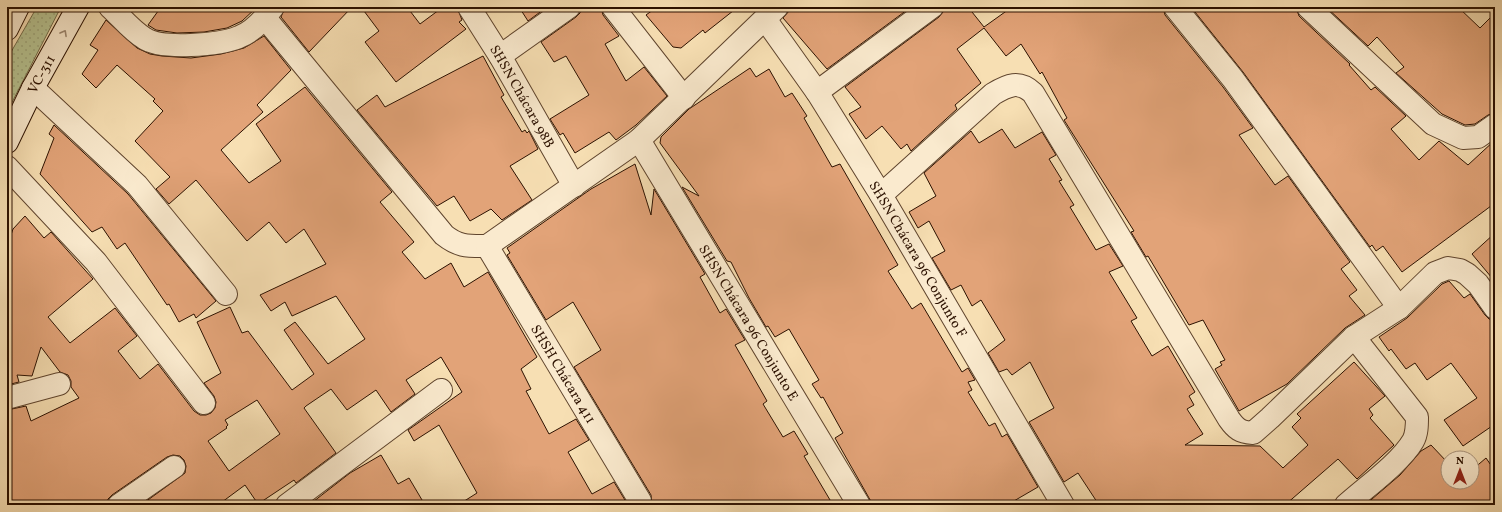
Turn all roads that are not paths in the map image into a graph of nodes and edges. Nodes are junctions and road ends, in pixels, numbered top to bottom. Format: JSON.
{"nodes":[{"id":1,"x":18,"y":7,"type":"edge"},
{"id":2,"x":78,"y":7,"type":"edge"},
{"id":3,"x":110,"y":7,"type":"edge"},
{"id":4,"x":470,"y":7,"type":"edge"},
{"id":5,"x":569,"y":7,"type":"edge"},
{"id":6,"x":613,"y":7,"type":"edge"},
{"id":7,"x":932,"y":7,"type":"edge"},
{"id":8,"x":1175,"y":7,"type":"edge"},
{"id":9,"x":1308,"y":7,"type":"edge"},
{"id":10,"x":269,"y":12,"type":"edge"},
{"id":11,"x":771,"y":13,"type":"edge"},
{"id":12,"x":7,"y":29,"type":"edge"},
{"id":13,"x":500,"y":56,"type":"junction"},
{"id":14,"x":33,"y":88,"type":"junction"},
{"id":15,"x":817,"y":92,"type":"junction"},
{"id":16,"x":684,"y":98,"type":"junction"},
{"id":17,"x":1495,"y":125,"type":"edge"},
{"id":18,"x":639,"y":140,"type":"junction"},
{"id":19,"x":7,"y":142,"type":"edge"},
{"id":20,"x":7,"y":168,"type":"edge"},
{"id":21,"x":574,"y":186,"type":"junction"},
{"id":22,"x":881,"y":195,"type":"junction"},
{"id":23,"x":487,"y":246,"type":"junction"},
{"id":24,"x":226,"y":294,"type":"dead end"},
{"id":25,"x":1399,"y":308,"type":"junction"},
{"id":26,"x":1495,"y":308,"type":"edge"},
{"id":27,"x":1354,"y":337,"type":"junction"},
{"id":28,"x":59,"y":384,"type":"dead end"},
{"id":29,"x":441,"y":390,"type":"dead end"},
{"id":30,"x":7,"y":398,"type":"edge"},
{"id":31,"x":204,"y":403,"type":"dead end"},
{"id":32,"x":174,"y":467,"type":"dead end"},
{"id":33,"x":640,"y":501,"type":"dead end"},
{"id":34,"x":119,"y":505,"type":"edge"},
{"id":35,"x":287,"y":505,"type":"edge"},
{"id":36,"x":860,"y":505,"type":"edge"},
{"id":37,"x":1063,"y":505,"type":"edge"},
{"id":38,"x":1346,"y":505,"type":"edge"}],
"edges":[{"from":1,"to":12,"type":"street"},
{"from":14,"to":2,"type":"street","name":"VC-311","one_way":true},
{"from":3,"to":10,"type":"street"},
{"from":4,"to":13,"type":"street","name":"SHSN Chácara 98B"},
{"from":5,"to":13,"type":"street"},
{"from":6,"to":16,"type":"street"},
{"from":7,"to":15,"type":"street"},
{"from":8,"to":25,"type":"street"},
{"from":9,"to":17,"type":"street"},
{"from":10,"to":23,"type":"street"},
{"from":11,"to":15,"type":"street","name":"SHSN Chácara 96 Conjunto F"},
{"from":11,"to":16,"type":"street"},
{"from":13,"to":21,"type":"street","name":"SHSN Chácara 98B"},
{"from":14,"to":19,"type":"street","name":"VC-311"},
{"from":14,"to":24,"type":"street"},
{"from":15,"to":22,"type":"street","name":"SHSN Chácara 96 Conjunto F"},
{"from":16,"to":18,"type":"street"},
{"from":18,"to":21,"type":"street"},
{"from":18,"to":36,"type":"street","name":"SHSN Chácara 96 Conjunto E"},
{"from":20,"to":31,"type":"street"},
{"from":21,"to":23,"type":"street"},
{"from":22,"to":27,"type":"street"},
{"from":22,"to":37,"type":"street","name":"SHSN Chácara 96 Conjunto F"},
{"from":23,"to":33,"type":"street","name":"SHSH Chácara 411"},
{"from":25,"to":26,"type":"street"},
{"from":25,"to":27,"type":"street"},
{"from":27,"to":38,"type":"street"},
{"from":28,"to":30,"type":"street"},
{"from":29,"to":35,"type":"street"},
{"from":32,"to":34,"type":"street"}]}
